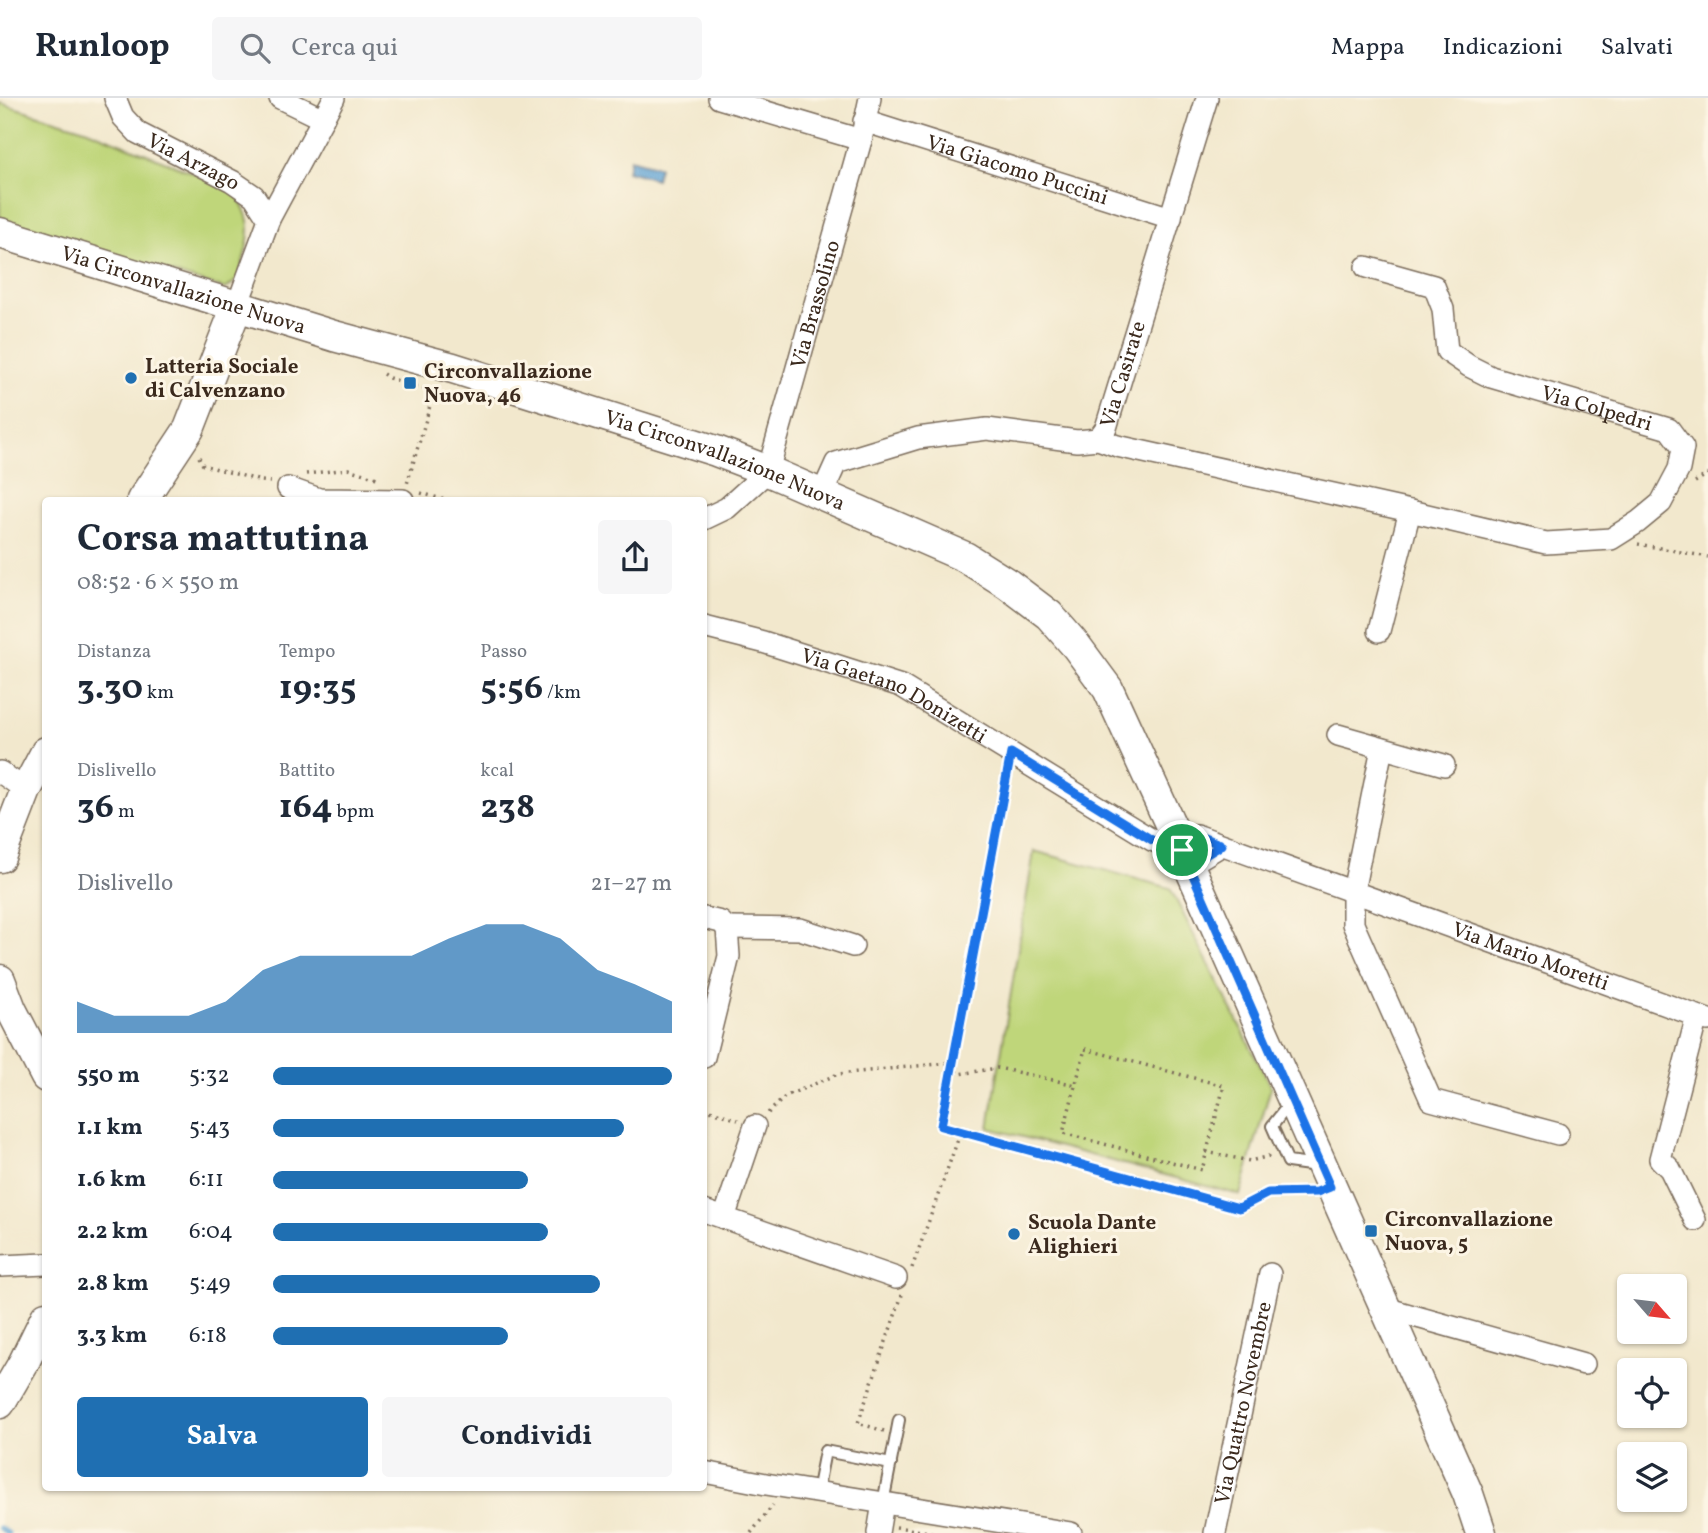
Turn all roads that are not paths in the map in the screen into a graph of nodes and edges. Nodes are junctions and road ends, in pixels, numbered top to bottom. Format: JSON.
{"nodes":[{"id":1,"x":115,"y":98,"type":"edge"},
{"id":2,"x":280,"y":98,"type":"edge"},
{"id":3,"x":334,"y":98,"type":"edge"},
{"id":4,"x":719,"y":98,"type":"edge"},
{"id":5,"x":870,"y":98,"type":"edge"},
{"id":6,"x":1208,"y":98,"type":"edge"},
{"id":7,"x":323,"y":120,"type":"junction"},
{"id":8,"x":862,"y":130,"type":"junction"},
{"id":9,"x":1171,"y":218,"type":"junction"},
{"id":10,"x":269,"y":219,"type":"junction"},
{"id":11,"x":0,"y":233,"type":"edge"},
{"id":12,"x":1366,"y":267,"type":"dead end"},
{"id":13,"x":237,"y":306,"type":"junction"},
{"id":14,"x":1098,"y":439,"type":"junction"},
{"id":15,"x":768,"y":471,"type":"junction"},
{"id":16,"x":288,"y":481,"type":"road end"},
{"id":17,"x":150,"y":489,"type":"edge"},
{"id":18,"x":822,"y":494,"type":"junction"},
{"id":19,"x":316,"y":497,"type":"edge"},
{"id":20,"x":1410,"y":511,"type":"junction"},
{"id":21,"x":707,"y":518,"type":"edge"},
{"id":22,"x":707,"y":628,"type":"edge"},
{"id":23,"x":1379,"y":631,"type":"dead end"},
{"id":24,"x":1338,"y":735,"type":"dead end"},
{"id":25,"x":1382,"y":748,"type":"junction"},
{"id":26,"x":42,"y":761,"type":"edge"},
{"id":27,"x":1444,"y":765,"type":"dead end"},
{"id":28,"x":0,"y":772,"type":"edge"},
{"id":29,"x":26,"y":790,"type":"junction"},
{"id":30,"x":1182,"y":850,"type":"junction"},
{"id":31,"x":0,"y":857,"type":"edge"},
{"id":32,"x":1353,"y":892,"type":"junction"},
{"id":33,"x":707,"y":919,"type":"edge"},
{"id":34,"x":727,"y":928,"type":"junction"},
{"id":35,"x":853,"y":946,"type":"dead end"},
{"id":36,"x":0,"y":980,"type":"edge"},
{"id":37,"x":1702,"y":1018,"type":"edge"},
{"id":38,"x":707,"y":1045,"type":"edge"},
{"id":39,"x":42,"y":1069,"type":"edge"},
{"id":40,"x":1292,"y":1101,"type":"junction"},
{"id":41,"x":755,"y":1126,"type":"road end"},
{"id":42,"x":1558,"y":1134,"type":"dead end"},
{"id":43,"x":1326,"y":1176,"type":"junction"},
{"id":44,"x":707,"y":1212,"type":"edge"},
{"id":45,"x":724,"y":1218,"type":"junction"},
{"id":46,"x":1696,"y":1220,"type":"dead end"},
{"id":47,"x":42,"y":1264,"type":"edge"},
{"id":48,"x":0,"y":1266,"type":"edge"},
{"id":49,"x":1270,"y":1273,"type":"dead end"},
{"id":50,"x":896,"y":1278,"type":"dead end"},
{"id":51,"x":1385,"y":1308,"type":"junction"},
{"id":52,"x":42,"y":1325,"type":"edge"},
{"id":53,"x":1584,"y":1364,"type":"dead end"},
{"id":54,"x":0,"y":1403,"type":"edge"},
{"id":55,"x":899,"y":1420,"type":"dead end"},
{"id":56,"x":891,"y":1464,"type":"junction"},
{"id":57,"x":707,"y":1473,"type":"edge"},
{"id":58,"x":817,"y":1492,"type":"junction"},
{"id":59,"x":1468,"y":1494,"type":"junction"},
{"id":60,"x":880,"y":1520,"type":"edge"},
{"id":61,"x":1033,"y":1530,"type":"edge"},
{"id":62,"x":1071,"y":1533,"type":"edge"},
{"id":63,"x":1215,"y":1533,"type":"edge"},
{"id":64,"x":1481,"y":1533,"type":"edge"},
{"id":65,"x":1496,"y":1533,"type":"edge"}],
"edges":[{"from":1,"to":10,"type":"street","name":"Via Arzago"},
{"from":2,"to":7,"type":"street"},
{"from":3,"to":7,"type":"street"},
{"from":4,"to":8,"type":"street"},
{"from":5,"to":8,"type":"street","name":"Via Brassolino"},
{"from":6,"to":9,"type":"street","name":"Via Casirate"},
{"from":7,"to":10,"type":"street"},
{"from":8,"to":9,"type":"street","name":"Via Giacomo Puccini"},
{"from":8,"to":15,"type":"street","name":"Via Brassolino"},
{"from":9,"to":14,"type":"street","name":"Via Casirate"},
{"from":10,"to":13,"type":"street"},
{"from":11,"to":13,"type":"main road","name":"Via Circonvallazione Nuova"},
{"from":12,"to":20,"type":"street","name":"Via Colpedri"},
{"from":13,"to":15,"type":"main road","name":"Via Circonvallazione Nuova"},
{"from":13,"to":17,"type":"main road"},
{"from":14,"to":18,"type":"street","name":"Via Casirate"},
{"from":14,"to":20,"type":"street","name":"Via Colpedri"},
{"from":15,"to":18,"type":"main road","name":"Via Circonvallazione Nuova"},
{"from":15,"to":21,"type":"street"},
{"from":16,"to":19,"type":"street"},
{"from":18,"to":30,"type":"main road","name":"Via Circonvallazione Nuova"},
{"from":20,"to":23,"type":"street"},
{"from":22,"to":30,"type":"street","name":"Via Gaetano Donizetti"},
{"from":24,"to":25,"type":"street"},
{"from":25,"to":27,"type":"street"},
{"from":25,"to":32,"type":"street"},
{"from":26,"to":29,"type":"main road"},
{"from":28,"to":29,"type":"street"},
{"from":29,"to":31,"type":"main road"},
{"from":30,"to":32,"type":"street","name":"Via Mario Moretti"},
{"from":30,"to":40,"type":"main road","name":"Via Circonvallazione Nuova"},
{"from":32,"to":37,"type":"street","name":"Via Mario Moretti"},
{"from":32,"to":42,"type":"street"},
{"from":33,"to":34,"type":"street"},
{"from":34,"to":35,"type":"street"},
{"from":34,"to":38,"type":"street"},
{"from":36,"to":39,"type":"main road"},
{"from":37,"to":46,"type":"street"},
{"from":40,"to":43,"type":"main road","name":"Via Circonvallazione Nuova"},
{"from":40,"to":43,"type":"lane"},
{"from":41,"to":45,"type":"street"},
{"from":43,"to":51,"type":"main road","name":"Via Circonvallazione Nuova"},
{"from":44,"to":45,"type":"street"},
{"from":45,"to":50,"type":"street"},
{"from":47,"to":48,"type":"street"},
{"from":49,"to":63,"type":"street","name":"Via Quattro Novembre"},
{"from":51,"to":53,"type":"street"},
{"from":51,"to":59,"type":"main road","name":"Via Circonvallazione Nuova"},
{"from":52,"to":54,"type":"main road"},
{"from":55,"to":56,"type":"lane"},
{"from":56,"to":58,"type":"lane"},
{"from":56,"to":60,"type":"lane"},
{"from":57,"to":58,"type":"street"},
{"from":58,"to":60,"type":"street"},
{"from":59,"to":64,"type":"main road"},
{"from":59,"to":65,"type":"main road"},
{"from":60,"to":61,"type":"street"},
{"from":61,"to":62,"type":"street"}]}
